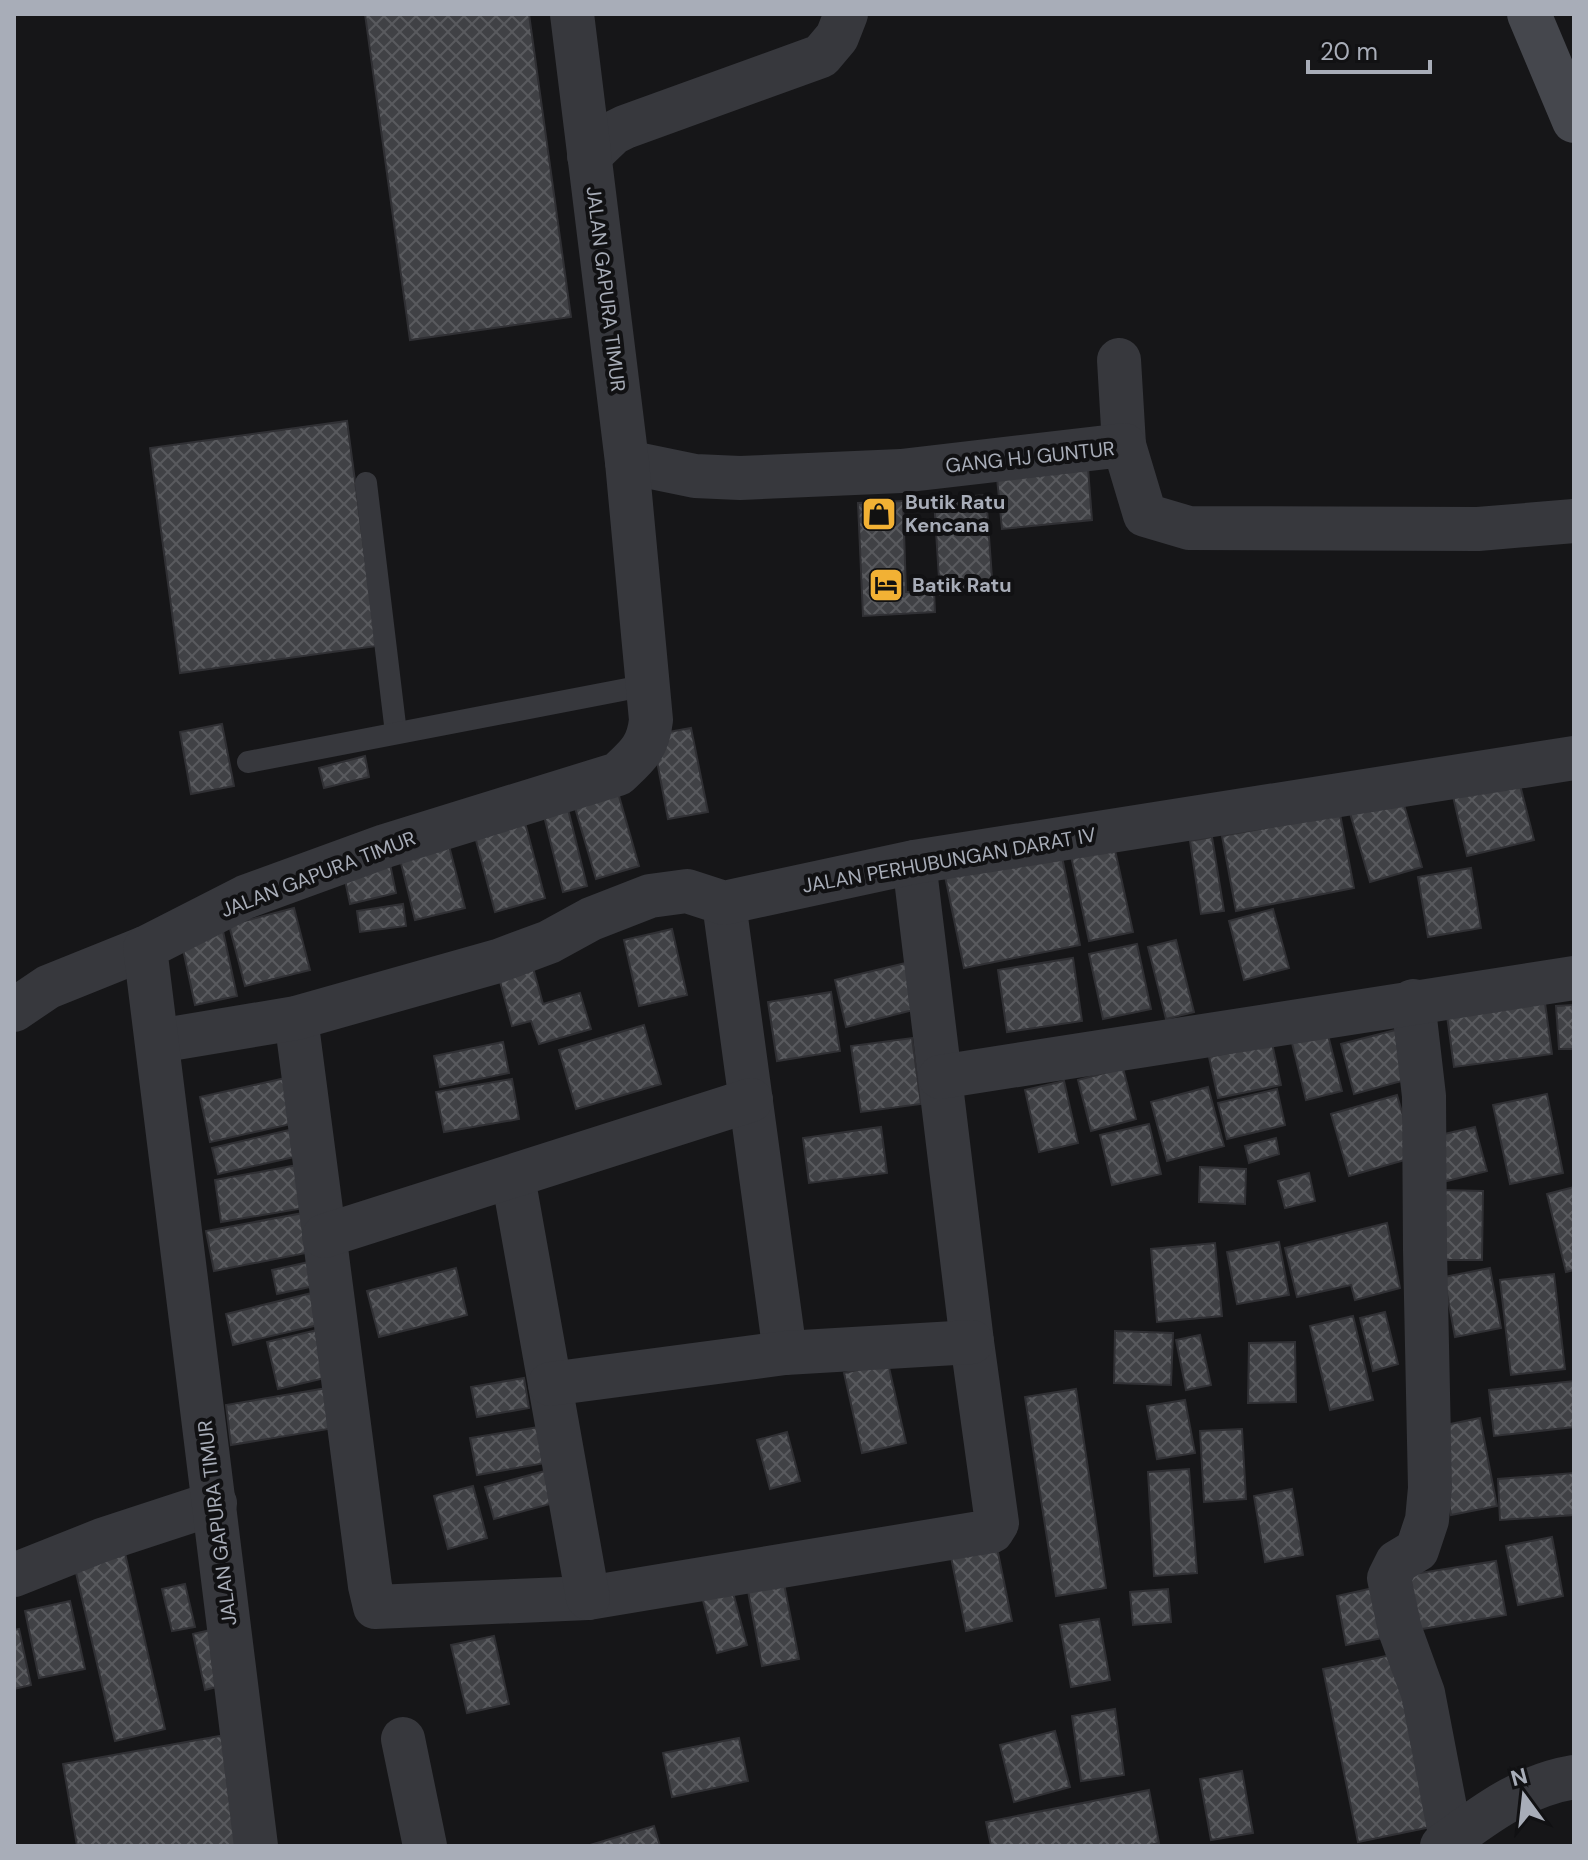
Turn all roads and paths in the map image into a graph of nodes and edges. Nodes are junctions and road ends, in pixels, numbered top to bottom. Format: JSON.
{"nodes":[{"id":1,"x":572,"y":14,"type":"edge"},
{"id":2,"x":846,"y":14,"type":"edge"},
{"id":3,"x":1529,"y":14,"type":"edge"},
{"id":4,"x":1574,"y":121,"type":"edge"},
{"id":5,"x":589,"y":156,"type":"junction"},
{"id":6,"x":1119,"y":360,"type":"dead end"},
{"id":7,"x":1124,"y":445,"type":"junction"},
{"id":8,"x":627,"y":462,"type":"junction"},
{"id":9,"x":366,"y":483,"type":"dead end"},
{"id":10,"x":1574,"y":521,"type":"edge"},
{"id":11,"x":648,"y":685,"type":"junction"},
{"id":12,"x":396,"y":733,"type":"junction"},
{"id":13,"x":1574,"y":758,"type":"edge"},
{"id":14,"x":248,"y":762,"type":"dead end"},
{"id":15,"x":914,"y":862,"type":"junction"},
{"id":16,"x":724,"y":903,"type":"junction"},
{"id":17,"x":145,"y":948,"type":"junction"},
{"id":18,"x":1574,"y":978,"type":"edge"},
{"id":19,"x":1413,"y":1001,"type":"junction"},
{"id":20,"x":14,"y":1010,"type":"edge"},
{"id":21,"x":296,"y":1018,"type":"junction"},
{"id":22,"x":158,"y":1041,"type":"junction"},
{"id":23,"x":940,"y":1077,"type":"junction"},
{"id":24,"x":751,"y":1100,"type":"junction"},
{"id":25,"x":513,"y":1177,"type":"junction"},
{"id":26,"x":324,"y":1236,"type":"junction"},
{"id":27,"x":972,"y":1342,"type":"junction"},
{"id":28,"x":785,"y":1353,"type":"junction"},
{"id":29,"x":550,"y":1384,"type":"junction"},
{"id":30,"x":215,"y":1503,"type":"junction"},
{"id":31,"x":14,"y":1575,"type":"edge"},
{"id":32,"x":588,"y":1598,"type":"junction"},
{"id":33,"x":403,"y":1739,"type":"dead end"},
{"id":34,"x":1574,"y":1777,"type":"edge"},
{"id":35,"x":1447,"y":1842,"type":"edge"},
{"id":36,"x":256,"y":1846,"type":"edge"},
{"id":37,"x":425,"y":1846,"type":"edge"}],
"edges":[{"from":1,"to":5,"type":"street","name":"JALAN GAPURA TIMUR"},
{"from":2,"to":5,"type":"street"},
{"from":3,"to":4,"type":"main road"},
{"from":5,"to":8,"type":"street","name":"JALAN GAPURA TIMUR"},
{"from":6,"to":7,"type":"street"},
{"from":7,"to":8,"type":"street","name":"GANG HJ GUNTUR"},
{"from":7,"to":10,"type":"street","name":"GANG HJ GUNTUR"},
{"from":8,"to":11,"type":"street","name":"JALAN GAPURA TIMUR"},
{"from":9,"to":12,"type":"lane"},
{"from":11,"to":12,"type":"lane"},
{"from":11,"to":17,"type":"street","name":"JALAN GAPURA TIMUR"},
{"from":12,"to":14,"type":"lane"},
{"from":13,"to":15,"type":"street","name":"JALAN PERHUBUNGAN DARAT IV"},
{"from":15,"to":16,"type":"street","name":"JALAN PERHUBUNGAN DARAT IV"},
{"from":15,"to":23,"type":"street"},
{"from":16,"to":21,"type":"street","name":"JALAN PERHUBUNGAN DARAT IV"},
{"from":16,"to":24,"type":"street"},
{"from":17,"to":20,"type":"street"},
{"from":17,"to":22,"type":"street","name":"JALAN GAPURA TIMUR"},
{"from":18,"to":19,"type":"street"},
{"from":19,"to":23,"type":"street"},
{"from":19,"to":35,"type":"street"},
{"from":21,"to":22,"type":"street","name":"JALAN PERHUBUNGAN DARAT IV"},
{"from":21,"to":26,"type":"street"},
{"from":22,"to":30,"type":"street","name":"JALAN GAPURA TIMUR"},
{"from":23,"to":27,"type":"street"},
{"from":24,"to":25,"type":"street"},
{"from":24,"to":28,"type":"street"},
{"from":25,"to":26,"type":"street"},
{"from":25,"to":29,"type":"street"},
{"from":26,"to":32,"type":"street"},
{"from":27,"to":28,"type":"street"},
{"from":27,"to":32,"type":"street"},
{"from":28,"to":29,"type":"street"},
{"from":29,"to":32,"type":"street"},
{"from":30,"to":31,"type":"street"},
{"from":30,"to":36,"type":"street","name":"JALAN GAPURA TIMUR"},
{"from":33,"to":37,"type":"street"},
{"from":34,"to":35,"type":"street"}]}
